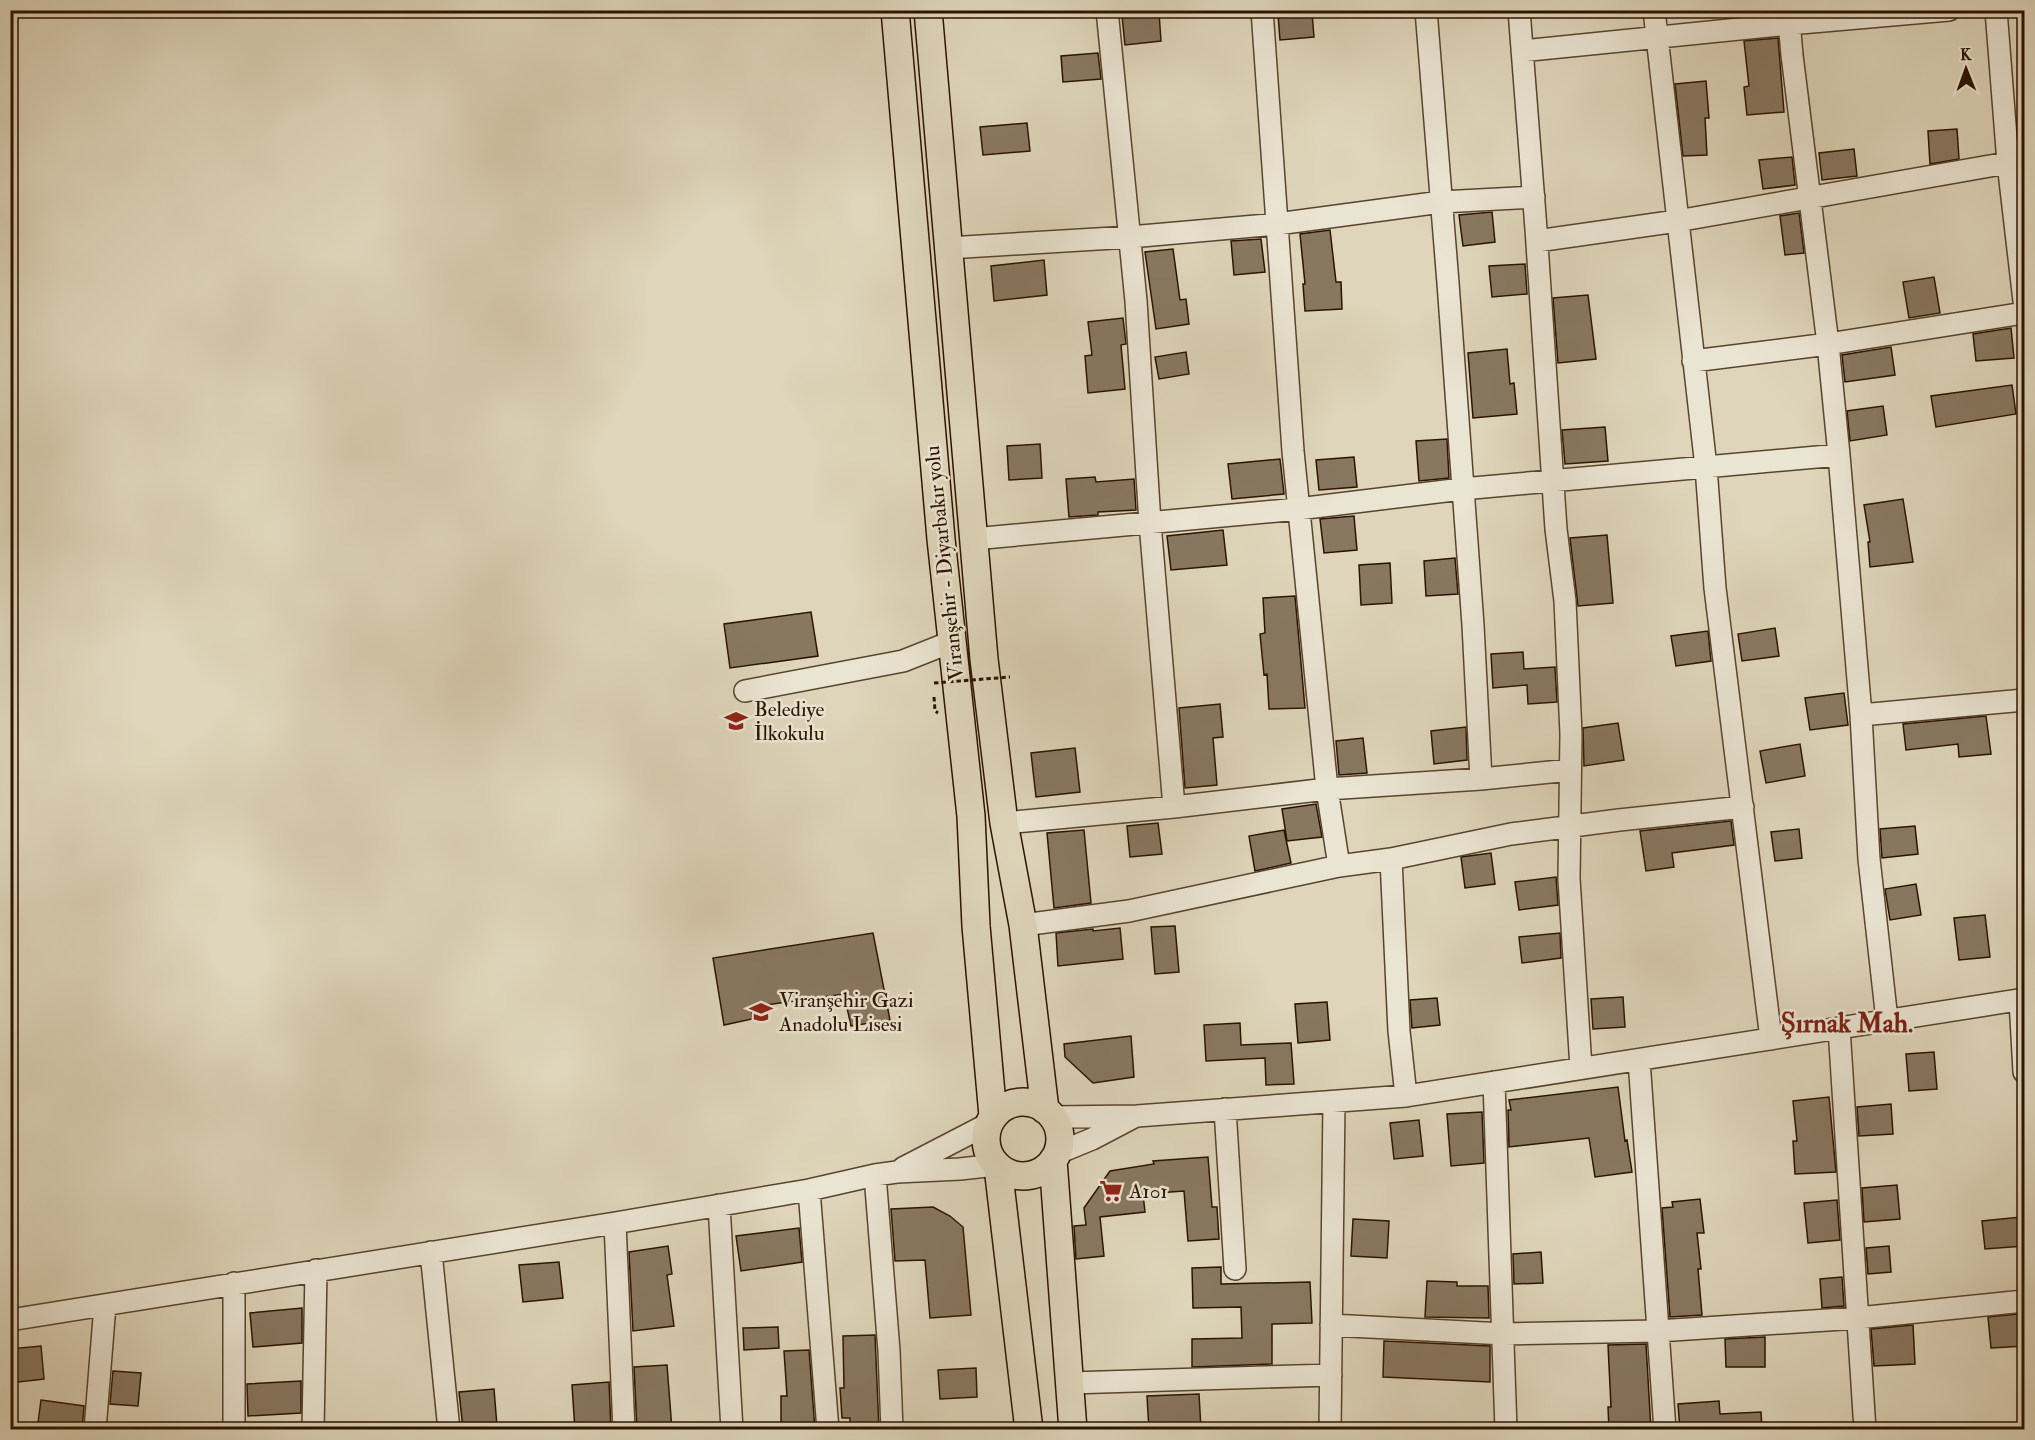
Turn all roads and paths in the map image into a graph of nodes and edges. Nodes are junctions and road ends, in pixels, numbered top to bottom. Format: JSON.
{"nodes":[{"id":1,"x":895,"y":10,"type":"edge"},
{"id":2,"x":928,"y":10,"type":"edge"},
{"id":3,"x":1107,"y":10,"type":"edge"},
{"id":4,"x":1262,"y":10,"type":"edge"},
{"id":5,"x":1426,"y":10,"type":"edge"},
{"id":6,"x":1519,"y":10,"type":"edge"},
{"id":7,"x":1653,"y":10,"type":"edge"},
{"id":8,"x":1949,"y":10,"type":"edge"},
{"id":9,"x":1996,"y":10,"type":"edge"},
{"id":10,"x":1789,"y":17,"type":"edge"},
{"id":11,"x":1657,"y":37,"type":"junction"},
{"id":12,"x":1522,"y":51,"type":"junction"},
{"id":13,"x":2016,"y":161,"type":"edge"},
{"id":14,"x":1534,"y":197,"type":"junction"},
{"id":15,"x":1809,"y":197,"type":"junction"},
{"id":16,"x":1441,"y":202,"type":"junction"},
{"id":17,"x":1677,"y":220,"type":"junction"},
{"id":18,"x":1277,"y":224,"type":"junction"},
{"id":19,"x":1130,"y":237,"type":"junction"},
{"id":20,"x":1537,"y":241,"type":"junction"},
{"id":21,"x":948,"y":248,"type":"junction"},
{"id":22,"x":2025,"y":301,"type":"edge"},
{"id":23,"x":2025,"y":314,"type":"edge"},
{"id":24,"x":1828,"y":344,"type":"junction"},
{"id":25,"x":1693,"y":361,"type":"junction"},
{"id":26,"x":1839,"y":455,"type":"junction"},
{"id":27,"x":1706,"y":467,"type":"junction"},
{"id":28,"x":1553,"y":480,"type":"junction"},
{"id":29,"x":1462,"y":489,"type":"junction"},
{"id":30,"x":1298,"y":509,"type":"junction"},
{"id":31,"x":1150,"y":523,"type":"junction"},
{"id":32,"x":973,"y":539,"type":"junction"},
{"id":33,"x":951,"y":642,"type":"junction"},
{"id":34,"x":1010,"y":677,"type":"dead end"},
{"id":35,"x":934,"y":683,"type":"dead end"},
{"id":36,"x":746,"y":691,"type":"dead end"},
{"id":37,"x":2025,"y":699,"type":"edge"},
{"id":38,"x":1861,"y":715,"type":"junction"},
{"id":39,"x":1570,"y":770,"type":"junction"},
{"id":40,"x":1481,"y":779,"type":"junction"},
{"id":41,"x":1327,"y":789,"type":"junction"},
{"id":42,"x":1174,"y":807,"type":"junction"},
{"id":43,"x":1743,"y":807,"type":"junction"},
{"id":44,"x":1004,"y":823,"type":"junction"},
{"id":45,"x":1569,"y":826,"type":"junction"},
{"id":46,"x":1391,"y":859,"type":"junction"},
{"id":47,"x":1339,"y":866,"type":"junction"},
{"id":48,"x":1023,"y":925,"type":"junction"},
{"id":49,"x":2022,"y":999,"type":"edge"},
{"id":50,"x":1887,"y":1020,"type":"junction"},
{"id":51,"x":1839,"y":1028,"type":"junction"},
{"id":52,"x":1771,"y":1039,"type":"junction"},
{"id":53,"x":1640,"y":1060,"type":"junction"},
{"id":54,"x":1581,"y":1068,"type":"junction"},
{"id":55,"x":2025,"y":1072,"type":"edge"},
{"id":56,"x":1494,"y":1082,"type":"junction"},
{"id":57,"x":1406,"y":1095,"type":"junction"},
{"id":58,"x":1334,"y":1102,"type":"junction"},
{"id":59,"x":1225,"y":1109,"type":"junction"},
{"id":60,"x":1049,"y":1113,"type":"junction"},
{"id":61,"x":1137,"y":1116,"type":"junction"},
{"id":62,"x":991,"y":1120,"type":"junction"},
{"id":63,"x":1056,"y":1157,"type":"junction"},
{"id":64,"x":997,"y":1166,"type":"junction"},
{"id":65,"x":897,"y":1172,"type":"junction"},
{"id":66,"x":875,"y":1175,"type":"junction"},
{"id":67,"x":810,"y":1190,"type":"junction"},
{"id":68,"x":719,"y":1205,"type":"junction"},
{"id":69,"x":615,"y":1223,"type":"junction"},
{"id":70,"x":431,"y":1252,"type":"junction"},
{"id":71,"x":1235,"y":1269,"type":"dead end"},
{"id":72,"x":316,"y":1270,"type":"junction"},
{"id":73,"x":234,"y":1283,"type":"junction"},
{"id":74,"x":2025,"y":1302,"type":"edge"},
{"id":75,"x":105,"y":1305,"type":"junction"},
{"id":76,"x":1858,"y":1318,"type":"junction"},
{"id":77,"x":10,"y":1320,"type":"edge"},
{"id":78,"x":1331,"y":1325,"type":"junction"},
{"id":79,"x":1658,"y":1331,"type":"junction"},
{"id":80,"x":1504,"y":1334,"type":"junction"},
{"id":81,"x":1331,"y":1375,"type":"junction"},
{"id":82,"x":1070,"y":1383,"type":"junction"},
{"id":83,"x":95,"y":1430,"type":"edge"},
{"id":84,"x":234,"y":1430,"type":"edge"},
{"id":85,"x":313,"y":1430,"type":"edge"},
{"id":86,"x":449,"y":1430,"type":"edge"},
{"id":87,"x":624,"y":1430,"type":"edge"},
{"id":88,"x":732,"y":1430,"type":"edge"},
{"id":89,"x":828,"y":1430,"type":"edge"},
{"id":90,"x":892,"y":1430,"type":"edge"},
{"id":91,"x":1029,"y":1430,"type":"edge"},
{"id":92,"x":1073,"y":1430,"type":"edge"},
{"id":93,"x":1330,"y":1430,"type":"edge"},
{"id":94,"x":1506,"y":1430,"type":"edge"},
{"id":95,"x":1665,"y":1430,"type":"edge"},
{"id":96,"x":1866,"y":1430,"type":"edge"}],
"edges":[{"from":1,"to":33,"type":"main road","name":"Viranşehir - Diyarbakır yolu"},
{"from":2,"to":21,"type":"main road","name":"Viranşehir - Diyarbakır yolu"},
{"from":3,"to":19,"type":"street"},
{"from":4,"to":18,"type":"street"},
{"from":5,"to":16,"type":"street"},
{"from":6,"to":12,"type":"street"},
{"from":7,"to":11,"type":"street"},
{"from":8,"to":10,"type":"street"},
{"from":9,"to":13,"type":"street"},
{"from":10,"to":11,"type":"street"},
{"from":10,"to":15,"type":"street"},
{"from":11,"to":12,"type":"street"},
{"from":11,"to":17,"type":"street"},
{"from":12,"to":14,"type":"street"},
{"from":13,"to":15,"type":"street"},
{"from":13,"to":22,"type":"street"},
{"from":14,"to":16,"type":"street"},
{"from":14,"to":20,"type":"street"},
{"from":15,"to":17,"type":"street"},
{"from":15,"to":24,"type":"street"},
{"from":16,"to":18,"type":"street"},
{"from":16,"to":29,"type":"street"},
{"from":17,"to":20,"type":"street"},
{"from":17,"to":25,"type":"street"},
{"from":18,"to":19,"type":"street"},
{"from":18,"to":30,"type":"street"},
{"from":19,"to":21,"type":"street"},
{"from":19,"to":31,"type":"street"},
{"from":20,"to":28,"type":"street"},
{"from":21,"to":32,"type":"main road","name":"Viranşehir - Diyarbakır yolu"},
{"from":23,"to":24,"type":"street"},
{"from":24,"to":25,"type":"street"},
{"from":24,"to":26,"type":"street"},
{"from":25,"to":27,"type":"street"},
{"from":26,"to":27,"type":"street"},
{"from":26,"to":38,"type":"street"},
{"from":27,"to":28,"type":"street"},
{"from":27,"to":43,"type":"street"},
{"from":28,"to":29,"type":"street"},
{"from":28,"to":39,"type":"street"},
{"from":29,"to":30,"type":"street"},
{"from":29,"to":40,"type":"street"},
{"from":30,"to":31,"type":"street"},
{"from":30,"to":41,"type":"street"},
{"from":31,"to":32,"type":"street"},
{"from":31,"to":42,"type":"street"},
{"from":32,"to":44,"type":"main road","name":"Viranşehir - Diyarbakır yolu"},
{"from":33,"to":36,"type":"street"},
{"from":33,"to":62,"type":"main road","name":"Viranşehir - Diyarbakır yolu"},
{"from":34,"to":35,"type":"path","bridge":true},
{"from":37,"to":38,"type":"street"},
{"from":38,"to":50,"type":"street"},
{"from":39,"to":40,"type":"street"},
{"from":39,"to":45,"type":"street"},
{"from":40,"to":41,"type":"street"},
{"from":41,"to":42,"type":"street"},
{"from":41,"to":47,"type":"street"},
{"from":42,"to":44,"type":"street"},
{"from":43,"to":45,"type":"street"},
{"from":43,"to":52,"type":"street"},
{"from":44,"to":48,"type":"main road","name":"Viranşehir - Diyarbakır yolu"},
{"from":45,"to":46,"type":"street"},
{"from":45,"to":54,"type":"street"},
{"from":46,"to":47,"type":"street"},
{"from":46,"to":57,"type":"street"},
{"from":47,"to":48,"type":"street"},
{"from":48,"to":60,"type":"main road","name":"Viranşehir - Diyarbakır yolu"},
{"from":49,"to":50,"type":"street"},
{"from":49,"to":55,"type":"street"},
{"from":50,"to":51,"type":"street"},
{"from":51,"to":52,"type":"street"},
{"from":51,"to":76,"type":"street"},
{"from":52,"to":53,"type":"street"},
{"from":53,"to":54,"type":"street"},
{"from":53,"to":79,"type":"street"},
{"from":54,"to":56,"type":"street"},
{"from":56,"to":57,"type":"street"},
{"from":56,"to":80,"type":"street"},
{"from":57,"to":58,"type":"street"},
{"from":58,"to":59,"type":"street"},
{"from":58,"to":78,"type":"street"},
{"from":59,"to":61,"type":"street"},
{"from":59,"to":71,"type":"street"},
{"from":60,"to":61,"type":"street"},
{"from":60,"to":62,"type":"main road"},
{"from":60,"to":63,"type":"main road"},
{"from":61,"to":63,"type":"street"},
{"from":62,"to":64,"type":"main road"},
{"from":62,"to":65,"type":"street"},
{"from":63,"to":64,"type":"main road"},
{"from":63,"to":82,"type":"main road"},
{"from":64,"to":65,"type":"street"},
{"from":64,"to":91,"type":"main road"},
{"from":65,"to":66,"type":"street"},
{"from":66,"to":67,"type":"street"},
{"from":66,"to":90,"type":"street"},
{"from":67,"to":68,"type":"street"},
{"from":67,"to":89,"type":"street"},
{"from":68,"to":69,"type":"street"},
{"from":68,"to":88,"type":"street"},
{"from":69,"to":70,"type":"street"},
{"from":69,"to":87,"type":"street"},
{"from":70,"to":72,"type":"street"},
{"from":70,"to":86,"type":"street"},
{"from":72,"to":73,"type":"street"},
{"from":72,"to":85,"type":"street"},
{"from":73,"to":75,"type":"street"},
{"from":73,"to":84,"type":"street"},
{"from":74,"to":76,"type":"street"},
{"from":75,"to":77,"type":"street"},
{"from":75,"to":83,"type":"street"},
{"from":76,"to":79,"type":"street"},
{"from":76,"to":96,"type":"street"},
{"from":78,"to":80,"type":"street"},
{"from":78,"to":81,"type":"street"},
{"from":79,"to":80,"type":"street"},
{"from":79,"to":95,"type":"street"},
{"from":80,"to":94,"type":"street"},
{"from":81,"to":82,"type":"street"},
{"from":81,"to":93,"type":"street"},
{"from":82,"to":92,"type":"main road"}]}
